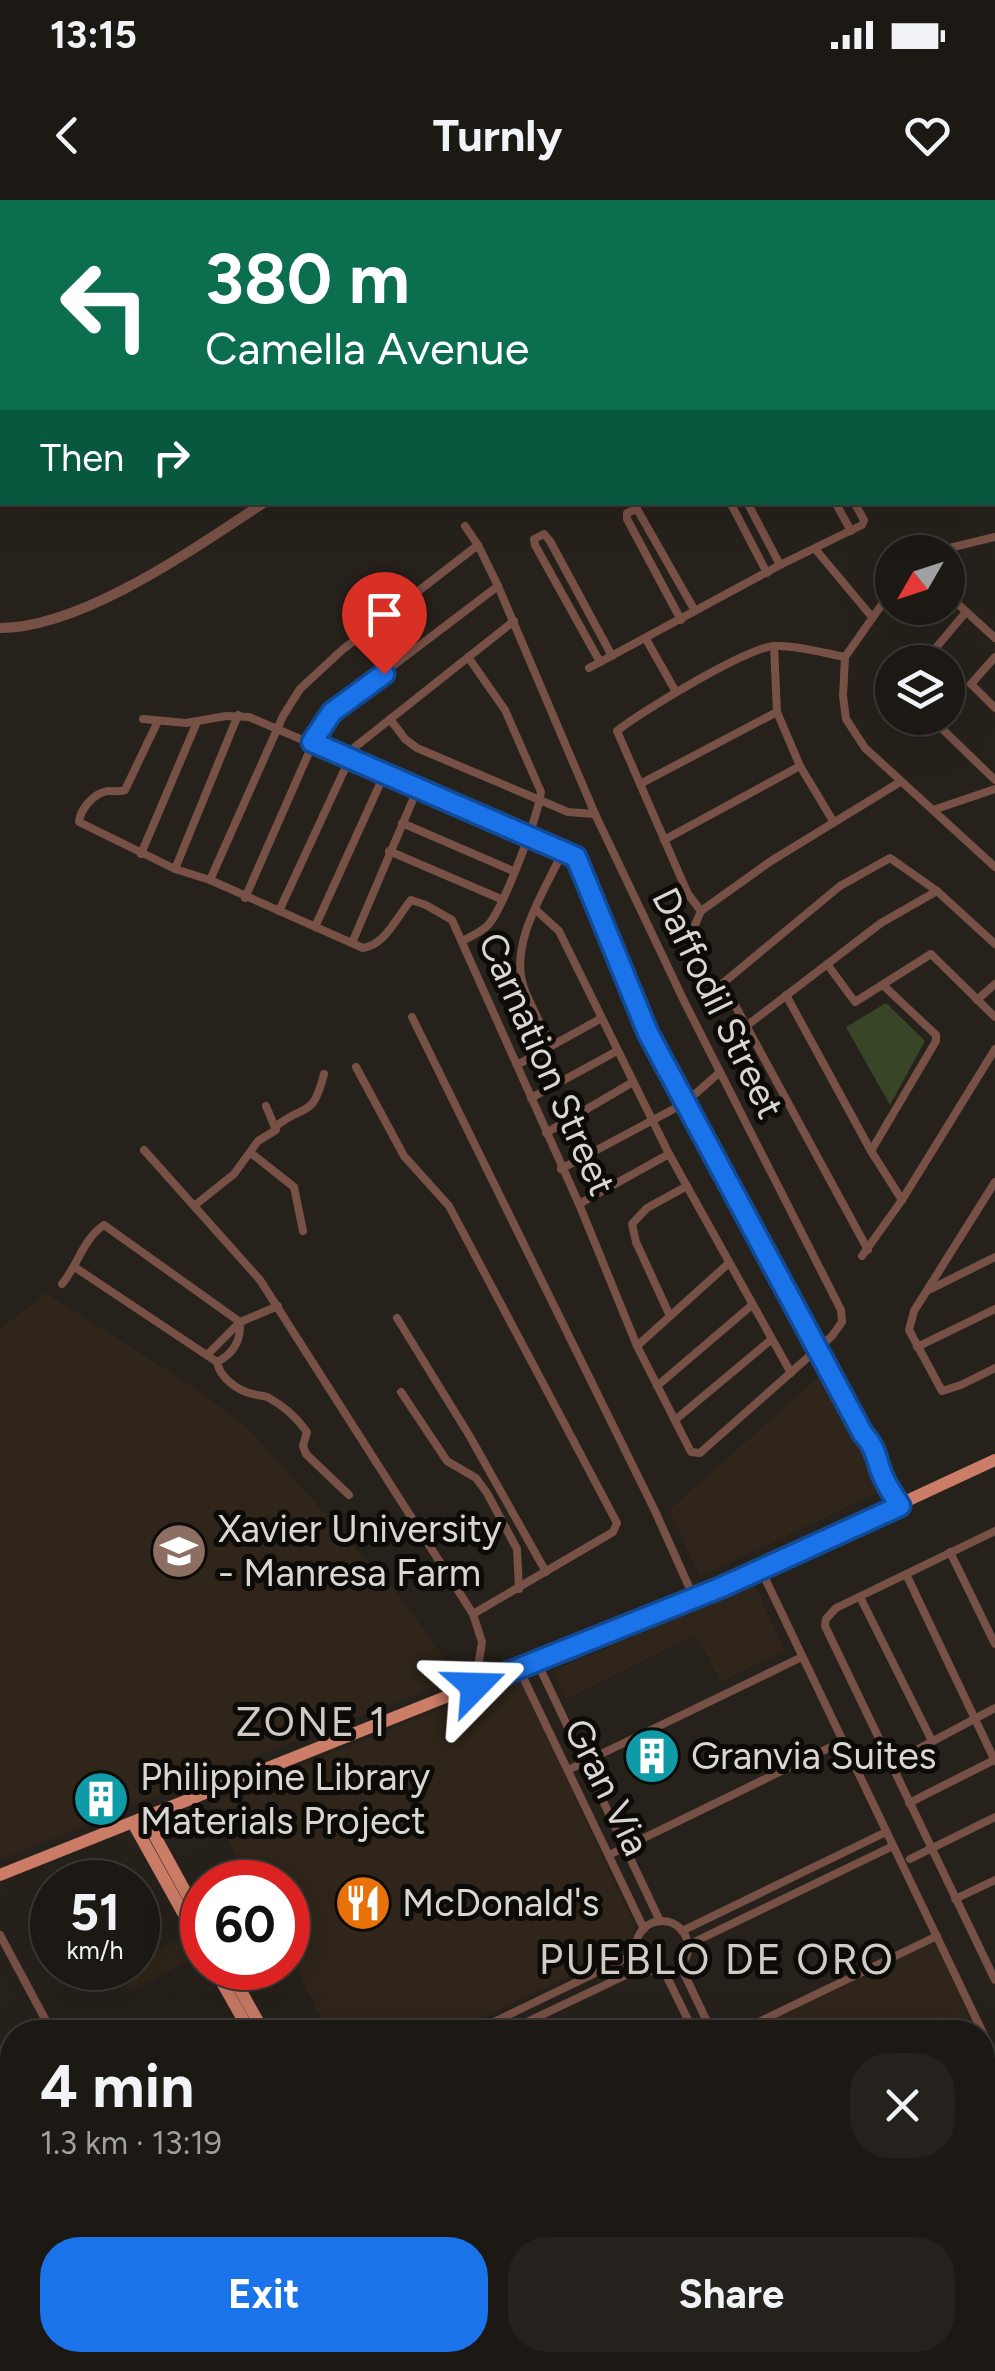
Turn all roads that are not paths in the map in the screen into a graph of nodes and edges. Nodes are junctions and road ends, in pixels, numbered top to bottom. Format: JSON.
{"nodes":[{"id":1,"x":260,"y":505,"type":"edge"},
{"id":2,"x":732,"y":505,"type":"edge"},
{"id":3,"x":749,"y":505,"type":"edge"},
{"id":4,"x":837,"y":505,"type":"edge"},
{"id":5,"x":855,"y":505,"type":"edge"},
{"id":6,"x":464,"y":526,"type":"dead end"},
{"id":7,"x":851,"y":531,"type":"junction"},
{"id":8,"x":995,"y":537,"type":"edge"},
{"id":9,"x":478,"y":544,"type":"junction"},
{"id":10,"x":965,"y":544,"type":"edge"},
{"id":11,"x":816,"y":550,"type":"junction"},
{"id":12,"x":780,"y":565,"type":"junction"},
{"id":13,"x":767,"y":573,"type":"junction"},
{"id":14,"x":498,"y":586,"type":"junction"},
{"id":15,"x":696,"y":612,"type":"junction"},
{"id":16,"x":966,"y":612,"type":"joint"},
{"id":17,"x":875,"y":613,"type":"edge"},
{"id":18,"x":872,"y":617,"type":"junction"},
{"id":19,"x":681,"y":620,"type":"junction"},
{"id":20,"x":514,"y":621,"type":"junction"},
{"id":21,"x":0,"y":628,"type":"edge"},
{"id":22,"x":995,"y":638,"type":"edge"},
{"id":23,"x":646,"y":639,"type":"junction"},
{"id":24,"x":938,"y":645,"type":"edge"},
{"id":25,"x":774,"y":646,"type":"junction"},
{"id":26,"x":612,"y":656,"type":"junction"},
{"id":27,"x":468,"y":657,"type":"junction"},
{"id":28,"x":845,"y":657,"type":"junction"},
{"id":29,"x":995,"y":657,"type":"edge"},
{"id":30,"x":600,"y":662,"type":"junction"},
{"id":31,"x":589,"y":668,"type":"dead end"},
{"id":32,"x":676,"y":692,"type":"junction"},
{"id":33,"x":995,"y":708,"type":"edge"},
{"id":34,"x":778,"y":712,"type":"junction"},
{"id":35,"x":238,"y":715,"type":"junction"},
{"id":36,"x":143,"y":719,"type":"dead end"},
{"id":37,"x":390,"y":719,"type":"junction"},
{"id":38,"x":158,"y":721,"type":"junction"},
{"id":39,"x":197,"y":722,"type":"junction"},
{"id":40,"x":278,"y":728,"type":"junction"},
{"id":41,"x":949,"y":735,"type":"edge"},
{"id":42,"x":312,"y":742,"type":"junction"},
{"id":43,"x":348,"y":759,"type":"junction"},
{"id":44,"x":800,"y":766,"type":"junction"},
{"id":45,"x":384,"y":775,"type":"junction"},
{"id":46,"x":995,"y":780,"type":"edge"},
{"id":47,"x":900,"y":782,"type":"junction"},
{"id":48,"x":640,"y":784,"type":"junction"},
{"id":49,"x":995,"y":789,"type":"edge"},
{"id":50,"x":417,"y":790,"type":"junction"},
{"id":51,"x":540,"y":801,"type":"junction"},
{"id":52,"x":932,"y":810,"type":"junction"},
{"id":53,"x":594,"y":814,"type":"junction"},
{"id":54,"x":833,"y":821,"type":"junction"},
{"id":55,"x":402,"y":823,"type":"junction"},
{"id":56,"x":528,"y":835,"type":"junction"},
{"id":57,"x":664,"y":840,"type":"junction"},
{"id":58,"x":564,"y":849,"type":"junction"},
{"id":59,"x":389,"y":851,"type":"junction"},
{"id":60,"x":141,"y":854,"type":"junction"},
{"id":61,"x":995,"y":866,"type":"edge"},
{"id":62,"x":175,"y":869,"type":"junction"},
{"id":63,"x":513,"y":872,"type":"junction"},
{"id":64,"x":210,"y":880,"type":"junction"},
{"id":65,"x":937,"y":891,"type":"junction"},
{"id":66,"x":245,"y":898,"type":"junction"},
{"id":67,"x":501,"y":899,"type":"junction"},
{"id":68,"x":280,"y":910,"type":"junction"},
{"id":69,"x":536,"y":910,"type":"junction"},
{"id":70,"x":701,"y":912,"type":"junction"},
{"id":71,"x":695,"y":925,"type":"dead end"},
{"id":72,"x":315,"y":927,"type":"junction"},
{"id":73,"x":462,"y":941,"type":"junction"},
{"id":74,"x":352,"y":943,"type":"junction"},
{"id":75,"x":995,"y":944,"type":"edge"},
{"id":76,"x":827,"y":964,"type":"junction"},
{"id":77,"x":995,"y":984,"type":"edge"},
{"id":78,"x":884,"y":986,"type":"junction"},
{"id":79,"x":786,"y":995,"type":"junction"},
{"id":80,"x":977,"y":1000,"type":"junction"},
{"id":81,"x":412,"y":1017,"type":"dead end"},
{"id":82,"x":995,"y":1017,"type":"edge"},
{"id":83,"x":600,"y":1018,"type":"junction"},
{"id":84,"x":746,"y":1027,"type":"junction"},
{"id":85,"x":551,"y":1044,"type":"junction"},
{"id":86,"x":995,"y":1049,"type":"edge"},
{"id":87,"x":617,"y":1050,"type":"junction"},
{"id":88,"x":517,"y":1065,"type":"junction"},
{"id":89,"x":356,"y":1068,"type":"dead end"},
{"id":90,"x":720,"y":1072,"type":"junction"},
{"id":91,"x":324,"y":1074,"type":"dead end"},
{"id":92,"x":633,"y":1082,"type":"junction"},
{"id":93,"x":531,"y":1098,"type":"junction"},
{"id":94,"x":685,"y":1102,"type":"junction"},
{"id":95,"x":266,"y":1106,"type":"dead end"},
{"id":96,"x":652,"y":1120,"type":"junction"},
{"id":97,"x":274,"y":1127,"type":"junction"},
{"id":98,"x":546,"y":1133,"type":"junction"},
{"id":99,"x":144,"y":1150,"type":"dead end"},
{"id":100,"x":871,"y":1151,"type":"junction"},
{"id":101,"x":251,"y":1153,"type":"junction"},
{"id":102,"x":669,"y":1154,"type":"junction"},
{"id":103,"x":561,"y":1169,"type":"junction"},
{"id":104,"x":995,"y":1182,"type":"edge"},
{"id":105,"x":686,"y":1186,"type":"junction"},
{"id":106,"x":902,"y":1200,"type":"junction"},
{"id":107,"x":995,"y":1202,"type":"edge"},
{"id":108,"x":578,"y":1204,"type":"junction"},
{"id":109,"x":194,"y":1206,"type":"junction"},
{"id":110,"x":978,"y":1210,"type":"junction"},
{"id":111,"x":303,"y":1232,"type":"dead end"},
{"id":112,"x":995,"y":1257,"type":"edge"},
{"id":113,"x":729,"y":1263,"type":"junction"},
{"id":114,"x":76,"y":1268,"type":"junction"},
{"id":115,"x":62,"y":1284,"type":"dead end"},
{"id":116,"x":926,"y":1292,"type":"junction"},
{"id":117,"x":752,"y":1305,"type":"junction"},
{"id":118,"x":278,"y":1306,"type":"junction"},
{"id":119,"x":995,"y":1309,"type":"edge"},
{"id":120,"x":670,"y":1316,"type":"junction"},
{"id":121,"x":397,"y":1318,"type":"dead end"},
{"id":122,"x":240,"y":1322,"type":"junction"},
{"id":123,"x":772,"y":1340,"type":"junction"},
{"id":124,"x":637,"y":1346,"type":"junction"},
{"id":125,"x":918,"y":1346,"type":"junction"},
{"id":126,"x":817,"y":1351,"type":"junction"},
{"id":127,"x":208,"y":1354,"type":"junction"},
{"id":128,"x":217,"y":1362,"type":"junction"},
{"id":129,"x":995,"y":1368,"type":"edge"},
{"id":130,"x":790,"y":1373,"type":"junction"},
{"id":131,"x":657,"y":1386,"type":"junction"},
{"id":132,"x":401,"y":1392,"type":"dead end"},
{"id":133,"x":675,"y":1420,"type":"junction"},
{"id":134,"x":695,"y":1455,"type":"joint"},
{"id":135,"x":995,"y":1460,"type":"edge"},
{"id":136,"x":349,"y":1495,"type":"dead end"},
{"id":137,"x":900,"y":1506,"type":"junction"},
{"id":138,"x":994,"y":1534,"type":"edge"},
{"id":139,"x":950,"y":1552,"type":"junction"},
{"id":140,"x":760,"y":1570,"type":"junction"},
{"id":141,"x":546,"y":1572,"type":"junction"},
{"id":142,"x":906,"y":1574,"type":"junction"},
{"id":143,"x":518,"y":1590,"type":"junction"},
{"id":144,"x":860,"y":1597,"type":"junction"},
{"id":145,"x":694,"y":1598,"type":"junction"},
{"id":146,"x":473,"y":1614,"type":"junction"},
{"id":147,"x":995,"y":1644,"type":"edge"},
{"id":148,"x":802,"y":1657,"type":"junction"},
{"id":149,"x":537,"y":1662,"type":"junction"},
{"id":150,"x":519,"y":1669,"type":"junction"},
{"id":151,"x":475,"y":1686,"type":"junction"},
{"id":152,"x":995,"y":1708,"type":"edge"},
{"id":153,"x":975,"y":1718,"type":"junction"},
{"id":154,"x":843,"y":1741,"type":"junction"},
{"id":155,"x":932,"y":1741,"type":"junction"},
{"id":156,"x":995,"y":1761,"type":"edge"},
{"id":157,"x":584,"y":1762,"type":"junction"},
{"id":158,"x":890,"y":1764,"type":"junction"},
{"id":159,"x":568,"y":1770,"type":"junction"},
{"id":160,"x":909,"y":1803,"type":"junction"},
{"id":161,"x":995,"y":1818,"type":"edge"},
{"id":162,"x":139,"y":1820,"type":"junction"},
{"id":163,"x":886,"y":1832,"type":"junction"},
{"id":164,"x":893,"y":1846,"type":"junction"},
{"id":165,"x":624,"y":1847,"type":"junction"},
{"id":166,"x":930,"y":1849,"type":"junction"},
{"id":167,"x":609,"y":1855,"type":"junction"},
{"id":168,"x":910,"y":1859,"type":"dead end"},
{"id":169,"x":0,"y":1876,"type":"edge"},
{"id":170,"x":995,"y":1880,"type":"edge"},
{"id":171,"x":180,"y":1886,"type":"edge"},
{"id":172,"x":955,"y":1899,"type":"junction"},
{"id":173,"x":180,"y":1903,"type":"edge"},
{"id":174,"x":660,"y":1921,"type":"junction"},
{"id":175,"x":644,"y":1929,"type":"junction"},
{"id":176,"x":682,"y":1931,"type":"junction"},
{"id":177,"x":0,"y":1934,"type":"edge"},
{"id":178,"x":936,"y":1936,"type":"junction"},
{"id":179,"x":688,"y":1945,"type":"junction"},
{"id":180,"x":638,"y":1953,"type":"junction"},
{"id":181,"x":645,"y":1966,"type":"junction"},
{"id":182,"x":680,"y":1966,"type":"junction"},
{"id":183,"x":665,"y":1972,"type":"junction"},
{"id":184,"x":995,"y":1980,"type":"edge"},
{"id":185,"x":226,"y":1990,"type":"edge"},
{"id":186,"x":240,"y":1990,"type":"edge"},
{"id":187,"x":46,"y":2020,"type":"edge"},
{"id":188,"x":243,"y":2020,"type":"edge"},
{"id":189,"x":257,"y":2020,"type":"edge"},
{"id":190,"x":498,"y":2020,"type":"edge"},
{"id":191,"x":531,"y":2020,"type":"edge"},
{"id":192,"x":688,"y":2020,"type":"edge"},
{"id":193,"x":706,"y":2020,"type":"edge"},
{"id":194,"x":763,"y":2020,"type":"edge"},
{"id":195,"x":977,"y":2020,"type":"edge"}],
"edges":[{"from":1,"to":21,"type":"street"},
{"from":2,"to":13,"type":"street"},
{"from":3,"to":12,"type":"street"},
{"from":4,"to":7,"type":"street"},
{"from":5,"to":7,"type":"street"},
{"from":6,"to":9,"type":"street","name":"Daffodil Street"},
{"from":7,"to":11,"type":"street"},
{"from":8,"to":10,"type":"street"},
{"from":9,"to":14,"type":"street","name":"Daffodil Street"},
{"from":9,"to":40,"type":"street"},
{"from":11,"to":12,"type":"street"},
{"from":11,"to":18,"type":"street"},
{"from":12,"to":13,"type":"street"},
{"from":13,"to":15,"type":"street"},
{"from":14,"to":20,"type":"street","name":"Daffodil Street"},
{"from":14,"to":42,"type":"street"},
{"from":15,"to":19,"type":"street"},
{"from":15,"to":19,"type":"street"},
{"from":16,"to":22,"type":"street"},
{"from":16,"to":24,"type":"street"},
{"from":17,"to":18,"type":"street"},
{"from":18,"to":28,"type":"street"},
{"from":19,"to":23,"type":"street"},
{"from":20,"to":27,"type":"street"},
{"from":20,"to":53,"type":"street","name":"Daffodil Street"},
{"from":23,"to":26,"type":"street"},
{"from":23,"to":32,"type":"street"},
{"from":25,"to":28,"type":"street"},
{"from":25,"to":32,"type":"street"},
{"from":25,"to":34,"type":"street"},
{"from":26,"to":30,"type":"street"},
{"from":26,"to":30,"type":"street"},
{"from":27,"to":37,"type":"street"},
{"from":27,"to":51,"type":"street"},
{"from":28,"to":47,"type":"street"},
{"from":29,"to":33,"type":"street"},
{"from":30,"to":31,"type":"street"},
{"from":32,"to":48,"type":"street"},
{"from":34,"to":44,"type":"street"},
{"from":34,"to":48,"type":"street"},
{"from":35,"to":39,"type":"street"},
{"from":35,"to":40,"type":"street"},
{"from":35,"to":62,"type":"street"},
{"from":36,"to":38,"type":"street"},
{"from":37,"to":43,"type":"street"},
{"from":37,"to":51,"type":"street"},
{"from":38,"to":39,"type":"street"},
{"from":38,"to":60,"type":"street"},
{"from":39,"to":60,"type":"street"},
{"from":40,"to":42,"type":"street"},
{"from":40,"to":64,"type":"street"},
{"from":41,"to":46,"type":"street"},
{"from":42,"to":43,"type":"street"},
{"from":42,"to":66,"type":"street"},
{"from":43,"to":45,"type":"street"},
{"from":43,"to":68,"type":"street"},
{"from":44,"to":54,"type":"street"},
{"from":44,"to":57,"type":"street"},
{"from":45,"to":50,"type":"street"},
{"from":45,"to":72,"type":"street"},
{"from":47,"to":52,"type":"street"},
{"from":47,"to":54,"type":"street"},
{"from":48,"to":57,"type":"street"},
{"from":49,"to":52,"type":"street"},
{"from":50,"to":55,"type":"street"},
{"from":50,"to":56,"type":"street"},
{"from":51,"to":53,"type":"street"},
{"from":51,"to":56,"type":"street"},
{"from":52,"to":61,"type":"street"},
{"from":53,"to":90,"type":"street","name":"Daffodil Street"},
{"from":54,"to":70,"type":"street"},
{"from":55,"to":59,"type":"street"},
{"from":55,"to":63,"type":"street"},
{"from":56,"to":58,"type":"street"},
{"from":56,"to":63,"type":"street"},
{"from":57,"to":70,"type":"street"},
{"from":58,"to":69,"type":"street"},
{"from":58,"to":94,"type":"street"},
{"from":59,"to":67,"type":"street"},
{"from":59,"to":74,"type":"street"},
{"from":60,"to":62,"type":"street"},
{"from":62,"to":64,"type":"street"},
{"from":63,"to":67,"type":"street"},
{"from":64,"to":66,"type":"street"},
{"from":65,"to":75,"type":"street"},
{"from":65,"to":76,"type":"street"},
{"from":65,"to":84,"type":"street"},
{"from":66,"to":68,"type":"street"},
{"from":67,"to":73,"type":"street"},
{"from":68,"to":72,"type":"street"},
{"from":69,"to":83,"type":"street"},
{"from":69,"to":85,"type":"street"},
{"from":70,"to":71,"type":"street"},
{"from":72,"to":74,"type":"street"},
{"from":73,"to":74,"type":"street","name":"Carnation Street"},
{"from":73,"to":88,"type":"street","name":"Carnation Street"},
{"from":76,"to":78,"type":"street"},
{"from":76,"to":79,"type":"street"},
{"from":77,"to":80,"type":"street"},
{"from":78,"to":80,"type":"street"},
{"from":78,"to":100,"type":"street"},
{"from":79,"to":84,"type":"street"},
{"from":79,"to":100,"type":"street"},
{"from":80,"to":82,"type":"street"},
{"from":81,"to":145,"type":"street"},
{"from":83,"to":85,"type":"street"},
{"from":83,"to":87,"type":"street"},
{"from":84,"to":106,"type":"street"},
{"from":85,"to":88,"type":"street"},
{"from":86,"to":106,"type":"street"},
{"from":87,"to":92,"type":"street"},
{"from":87,"to":93,"type":"street"},
{"from":88,"to":93,"type":"street","name":"Carnation Street"},
{"from":89,"to":141,"type":"street"},
{"from":90,"to":94,"type":"street"},
{"from":90,"to":126,"type":"street","name":"Daffodil Street"},
{"from":91,"to":97,"type":"street"},
{"from":92,"to":96,"type":"street"},
{"from":92,"to":98,"type":"street"},
{"from":93,"to":98,"type":"street","name":"Carnation Street"},
{"from":94,"to":96,"type":"street"},
{"from":94,"to":126,"type":"street"},
{"from":95,"to":97,"type":"street"},
{"from":96,"to":102,"type":"street"},
{"from":96,"to":103,"type":"street"},
{"from":97,"to":101,"type":"street"},
{"from":98,"to":103,"type":"street","name":"Carnation Street"},
{"from":99,"to":109,"type":"street"},
{"from":100,"to":106,"type":"street"},
{"from":101,"to":109,"type":"street"},
{"from":101,"to":111,"type":"street"},
{"from":102,"to":105,"type":"street"},
{"from":102,"to":108,"type":"street"},
{"from":103,"to":108,"type":"street","name":"Carnation Street"},
{"from":104,"to":110,"type":"street"},
{"from":105,"to":113,"type":"street"},
{"from":105,"to":120,"type":"street"},
{"from":107,"to":110,"type":"street"},
{"from":108,"to":124,"type":"street","name":"Carnation Street"},
{"from":109,"to":118,"type":"street"},
{"from":110,"to":116,"type":"street"},
{"from":112,"to":116,"type":"street"},
{"from":113,"to":117,"type":"street"},
{"from":113,"to":120,"type":"street"},
{"from":114,"to":115,"type":"street"},
{"from":114,"to":122,"type":"street"},
{"from":114,"to":127,"type":"street"},
{"from":116,"to":125,"type":"street"},
{"from":117,"to":123,"type":"street"},
{"from":117,"to":131,"type":"street"},
{"from":118,"to":122,"type":"street"},
{"from":118,"to":146,"type":"street"},
{"from":119,"to":125,"type":"street"},
{"from":120,"to":124,"type":"street"},
{"from":121,"to":141,"type":"street"},
{"from":122,"to":127,"type":"street"},
{"from":122,"to":128,"type":"street"},
{"from":123,"to":130,"type":"street"},
{"from":123,"to":133,"type":"street"},
{"from":124,"to":131,"type":"street","name":"Carnation Street"},
{"from":125,"to":129,"type":"street"},
{"from":126,"to":130,"type":"street","name":"Daffodil Street"},
{"from":126,"to":137,"type":"street"},
{"from":127,"to":128,"type":"street"},
{"from":128,"to":136,"type":"street"},
{"from":130,"to":134,"type":"street","name":"Daffodil Street"},
{"from":131,"to":133,"type":"street","name":"Carnation Street"},
{"from":132,"to":143,"type":"street"},
{"from":133,"to":134,"type":"street","name":"Carnation Street"},
{"from":135,"to":137,"type":"main road"},
{"from":137,"to":140,"type":"main road"},
{"from":138,"to":139,"type":"street"},
{"from":139,"to":142,"type":"street"},
{"from":139,"to":147,"type":"street"},
{"from":140,"to":145,"type":"main road"},
{"from":140,"to":148,"type":"street"},
{"from":141,"to":143,"type":"street"},
{"from":142,"to":144,"type":"street"},
{"from":142,"to":153,"type":"street"},
{"from":143,"to":146,"type":"street"},
{"from":144,"to":155,"type":"street"},
{"from":144,"to":158,"type":"street"},
{"from":145,"to":149,"type":"main road"},
{"from":146,"to":151,"type":"street"},
{"from":148,"to":154,"type":"street"},
{"from":148,"to":157,"type":"street"},
{"from":149,"to":150,"type":"main road"},
{"from":149,"to":157,"type":"street","name":"Gran Via"},
{"from":150,"to":151,"type":"main road"},
{"from":150,"to":159,"type":"street","name":"Gran Via"},
{"from":151,"to":162,"type":"main road"},
{"from":152,"to":153,"type":"street"},
{"from":153,"to":155,"type":"street"},
{"from":153,"to":156,"type":"street"},
{"from":154,"to":163,"type":"street"},
{"from":154,"to":165,"type":"street"},
{"from":155,"to":158,"type":"street"},
{"from":156,"to":160,"type":"street"},
{"from":157,"to":159,"type":"street"},
{"from":157,"to":165,"type":"street","name":"Gran Via"},
{"from":158,"to":160,"type":"street"},
{"from":159,"to":167,"type":"street","name":"Gran Via"},
{"from":160,"to":166,"type":"street"},
{"from":161,"to":166,"type":"street"},
{"from":162,"to":169,"type":"main road"},
{"from":162,"to":171,"type":"main road"},
{"from":162,"to":173,"type":"main road"},
{"from":163,"to":164,"type":"street"},
{"from":163,"to":176,"type":"street"},
{"from":164,"to":178,"type":"street"},
{"from":164,"to":179,"type":"street"},
{"from":165,"to":167,"type":"street"},
{"from":165,"to":174,"type":"street","name":"Gran Via"},
{"from":166,"to":168,"type":"street"},
{"from":166,"to":172,"type":"street"},
{"from":167,"to":175,"type":"street","name":"Gran Via"},
{"from":170,"to":172,"type":"street"},
{"from":172,"to":184,"type":"street"},
{"from":174,"to":175,"type":"street"},
{"from":174,"to":176,"type":"street"},
{"from":175,"to":180,"type":"street"},
{"from":176,"to":179,"type":"street"},
{"from":177,"to":187,"type":"street"},
{"from":178,"to":194,"type":"street"},
{"from":178,"to":195,"type":"street"},
{"from":179,"to":182,"type":"street"},
{"from":180,"to":181,"type":"street"},
{"from":180,"to":190,"type":"street"},
{"from":181,"to":183,"type":"street"},
{"from":181,"to":191,"type":"street"},
{"from":182,"to":183,"type":"street"},
{"from":182,"to":193,"type":"street"},
{"from":183,"to":192,"type":"street"},
{"from":185,"to":188,"type":"main road"},
{"from":186,"to":189,"type":"main road"}]}
